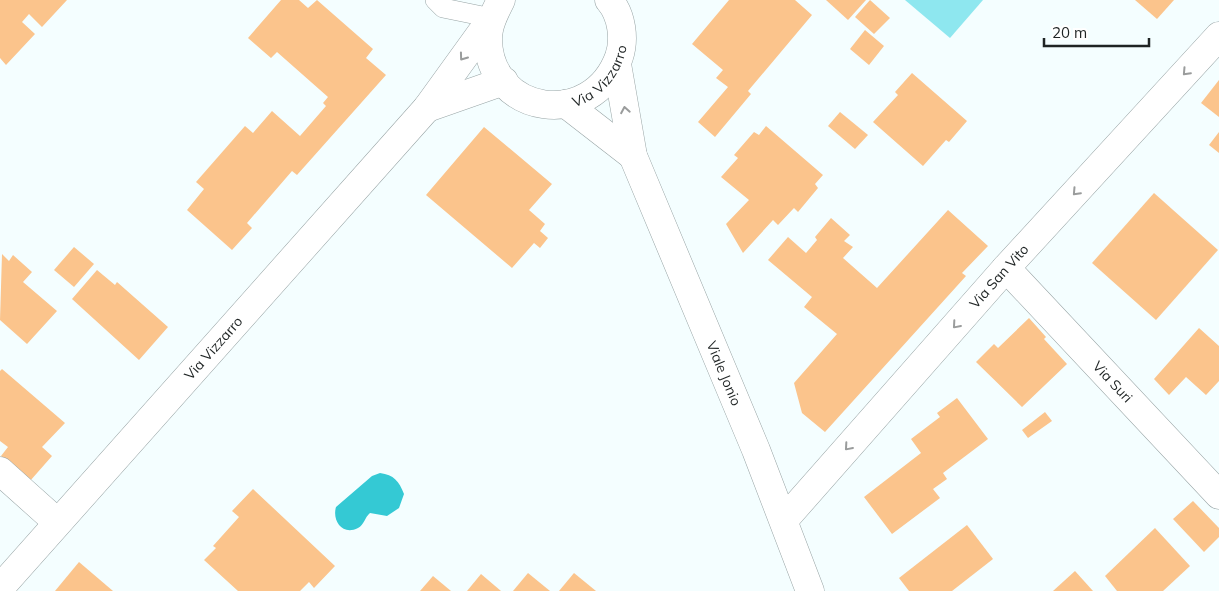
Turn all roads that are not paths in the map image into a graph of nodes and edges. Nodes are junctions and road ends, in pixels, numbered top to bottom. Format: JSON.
{"nodes":[{"id":1,"x":435,"y":0,"type":"edge"},
{"id":2,"x":609,"y":0,"type":"edge"},
{"id":3,"x":494,"y":7,"type":"edge"},
{"id":4,"x":1219,"y":36,"type":"edge"},
{"id":5,"x":617,"y":64,"type":"junction"},
{"id":6,"x":504,"y":81,"type":"junction"},
{"id":7,"x":566,"y":104,"type":"junction"},
{"id":8,"x":427,"y":108,"type":"junction"},
{"id":9,"x":633,"y":156,"type":"junction"},
{"id":10,"x":1006,"y":268,"type":"junction"},
{"id":11,"x":0,"y":470,"type":"edge"},
{"id":12,"x":1219,"y":495,"type":"edge"},
{"id":13,"x":784,"y":520,"type":"junction"},
{"id":14,"x":57,"y":522,"type":"junction"},
{"id":15,"x":0,"y":588,"type":"edge"},
{"id":16,"x":810,"y":591,"type":"edge"}],
"edges":[{"from":1,"to":3,"type":"lane"},
{"from":2,"to":5,"type":"street","name":"Via Vizzarro"},
{"from":3,"to":6,"type":"street","name":"Via Vizzarro"},
{"from":3,"to":8,"type":"street","name":"Via Vizzarro","one_way":true},
{"from":4,"to":10,"type":"street","name":"Via San Vito","one_way":true},
{"from":5,"to":7,"type":"street","name":"Via Vizzarro"},
{"from":9,"to":5,"type":"street","name":"Viale Jonio","one_way":true},
{"from":6,"to":7,"type":"street","name":"Via Vizzarro"},
{"from":6,"to":8,"type":"street","name":"Via Vizzarro"},
{"from":7,"to":9,"type":"street","name":"Viale Jonio"},
{"from":8,"to":14,"type":"street","name":"Via Vizzarro"},
{"from":9,"to":13,"type":"street","name":"Viale Jonio"},
{"from":10,"to":12,"type":"street","name":"Via Suri"},
{"from":10,"to":13,"type":"street","name":"Via San Vito","one_way":true},
{"from":11,"to":14,"type":"street"},
{"from":13,"to":16,"type":"street","name":"Viale Jonio"},
{"from":14,"to":15,"type":"street","name":"Via Vizzarro"}]}
